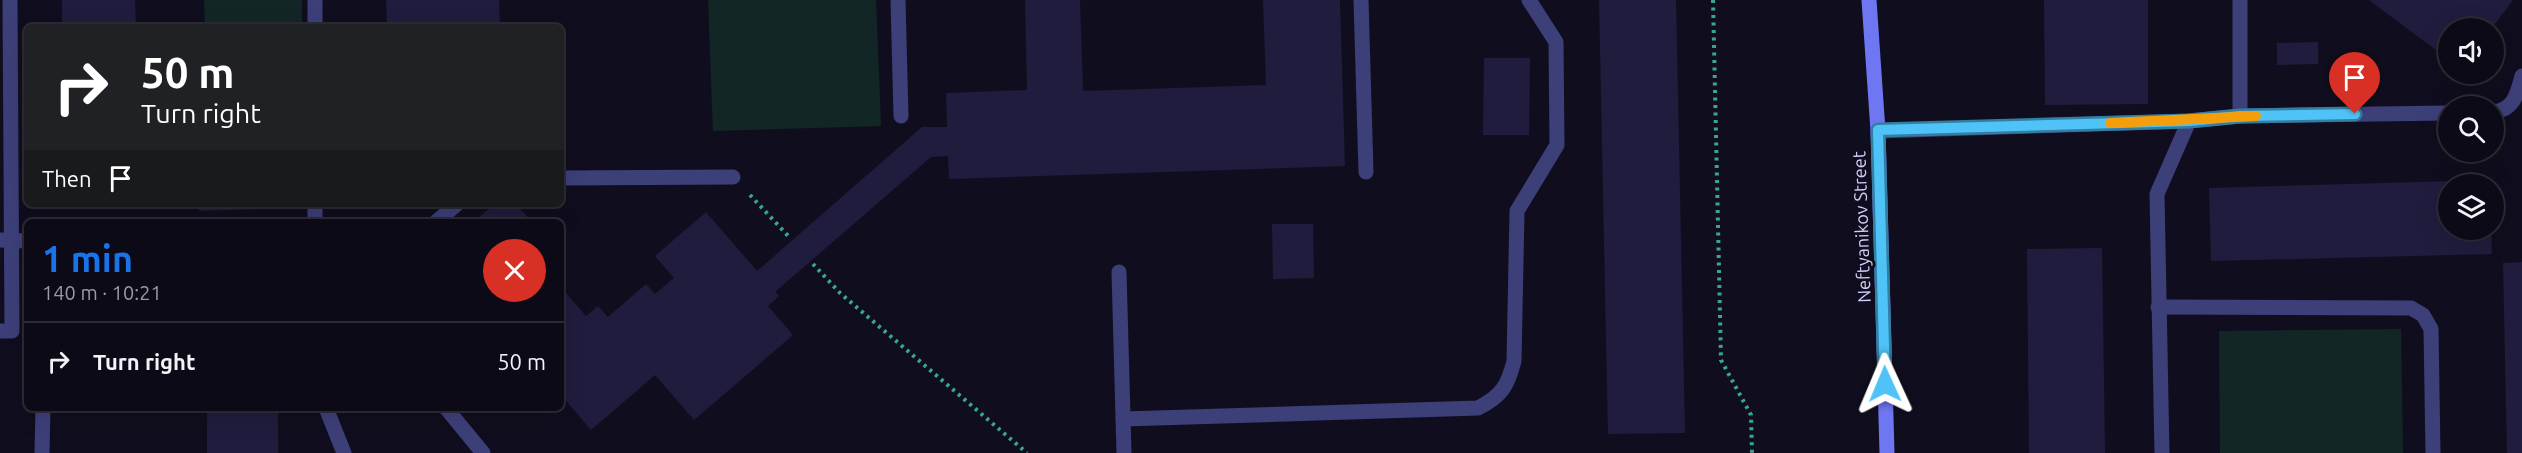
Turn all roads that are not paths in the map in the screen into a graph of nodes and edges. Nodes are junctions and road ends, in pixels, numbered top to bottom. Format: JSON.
{"nodes":[{"id":1,"x":10,"y":0,"type":"edge"},
{"id":2,"x":315,"y":0,"type":"edge"},
{"id":3,"x":898,"y":0,"type":"edge"},
{"id":4,"x":1361,"y":0,"type":"edge"},
{"id":5,"x":1529,"y":0,"type":"edge"},
{"id":6,"x":1869,"y":0,"type":"edge"},
{"id":7,"x":2240,"y":0,"type":"edge"},
{"id":8,"x":315,"y":24,"type":"edge"},
{"id":9,"x":2522,"y":76,"type":"edge"},
{"id":10,"x":2504,"y":109,"type":"edge"},
{"id":11,"x":2438,"y":112,"type":"edge"},
{"id":12,"x":901,"y":116,"type":"dead end"},
{"id":13,"x":2240,"y":116,"type":"junction"},
{"id":14,"x":2189,"y":121,"type":"junction"},
{"id":15,"x":1878,"y":130,"type":"junction"},
{"id":16,"x":1366,"y":172,"type":"dead end"},
{"id":17,"x":733,"y":177,"type":"road end"},
{"id":18,"x":564,"y":178,"type":"edge"},
{"id":19,"x":453,"y":207,"type":"edge"},
{"id":20,"x":439,"y":219,"type":"edge"},
{"id":21,"x":13,"y":240,"type":"edge"},
{"id":22,"x":1119,"y":272,"type":"dead end"},
{"id":23,"x":2158,"y":307,"type":"junction"},
{"id":24,"x":0,"y":331,"type":"edge"},
{"id":25,"x":43,"y":411,"type":"edge"},
{"id":26,"x":327,"y":411,"type":"edge"},
{"id":27,"x":448,"y":411,"type":"edge"},
{"id":28,"x":1123,"y":419,"type":"junction"},
{"id":29,"x":42,"y":453,"type":"edge"},
{"id":30,"x":344,"y":453,"type":"edge"},
{"id":31,"x":483,"y":453,"type":"edge"},
{"id":32,"x":1124,"y":453,"type":"edge"},
{"id":33,"x":1887,"y":453,"type":"edge"},
{"id":34,"x":2162,"y":453,"type":"edge"},
{"id":35,"x":2433,"y":453,"type":"edge"}],
"edges":[{"from":1,"to":21,"type":"lane"},
{"from":2,"to":8,"type":"lane"},
{"from":3,"to":12,"type":"lane"},
{"from":4,"to":16,"type":"lane"},
{"from":5,"to":28,"type":"lane"},
{"from":6,"to":15,"type":"main road","name":"Neftyanikov Street"},
{"from":7,"to":13,"type":"lane"},
{"from":9,"to":10,"type":"lane"},
{"from":11,"to":13,"type":"lane"},
{"from":13,"to":14,"type":"lane"},
{"from":14,"to":15,"type":"lane"},
{"from":14,"to":23,"type":"lane"},
{"from":15,"to":33,"type":"main road","name":"Neftyanikov Street"},
{"from":17,"to":18,"type":"lane"},
{"from":19,"to":20,"type":"lane"},
{"from":21,"to":24,"type":"lane"},
{"from":22,"to":28,"type":"lane"},
{"from":23,"to":34,"type":"lane"},
{"from":23,"to":35,"type":"lane"},
{"from":25,"to":29,"type":"lane"},
{"from":26,"to":30,"type":"lane"},
{"from":27,"to":31,"type":"lane"},
{"from":28,"to":32,"type":"lane"}]}
